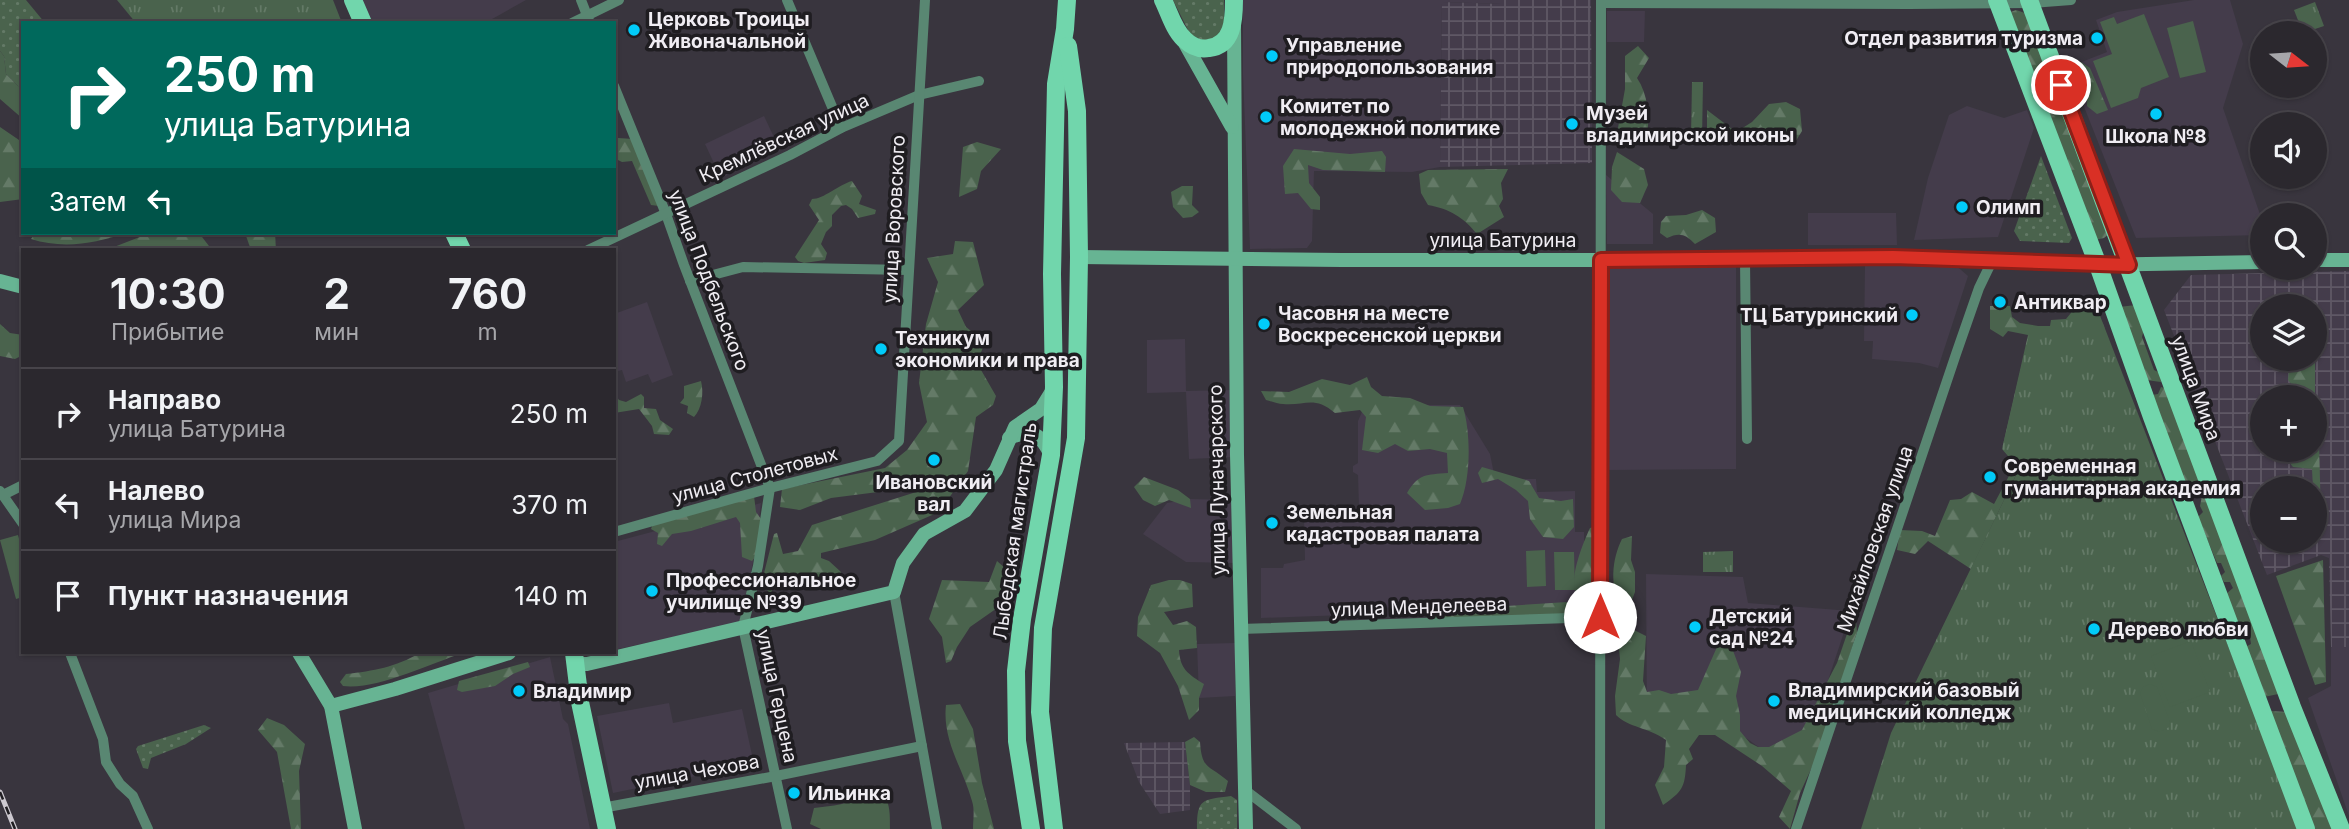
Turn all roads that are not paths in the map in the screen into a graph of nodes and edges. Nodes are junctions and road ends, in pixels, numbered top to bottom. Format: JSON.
{"nodes":[{"id":1,"x":353,"y":0,"type":"edge"},
{"id":2,"x":581,"y":0,"type":"edge"},
{"id":3,"x":620,"y":0,"type":"edge"},
{"id":4,"x":786,"y":0,"type":"edge"},
{"id":5,"x":925,"y":0,"type":"edge"},
{"id":6,"x":1066,"y":0,"type":"edge"},
{"id":7,"x":1163,"y":0,"type":"edge"},
{"id":8,"x":2071,"y":0,"type":"edge"},
{"id":9,"x":1601,"y":2,"type":"edge"},
{"id":10,"x":1997,"y":2,"type":"edge"},
{"id":11,"x":2030,"y":2,"type":"edge"},
{"id":12,"x":1234,"y":9,"type":"edge"},
{"id":13,"x":589,"y":19,"type":"edge"},
{"id":14,"x":362,"y":21,"type":"edge"},
{"id":15,"x":1065,"y":29,"type":"junction"},
{"id":16,"x":1181,"y":37,"type":"junction"},
{"id":17,"x":979,"y":81,"type":"dead end"},
{"id":18,"x":616,"y":91,"type":"edge"},
{"id":19,"x":919,"y":95,"type":"junction"},
{"id":20,"x":841,"y":128,"type":"junction"},
{"id":21,"x":1235,"y":131,"type":"junction"},
{"id":22,"x":666,"y":214,"type":"junction"},
{"id":23,"x":592,"y":248,"type":"edge"},
{"id":24,"x":1079,"y":257,"type":"junction"},
{"id":25,"x":1234,"y":259,"type":"junction"},
{"id":26,"x":1601,"y":260,"type":"junction"},
{"id":27,"x":1745,"y":260,"type":"junction"},
{"id":28,"x":2349,"y":260,"type":"edge"},
{"id":29,"x":1992,"y":261,"type":"junction"},
{"id":30,"x":2250,"y":261,"type":"edge"},
{"id":31,"x":2327,"y":261,"type":"edge"},
{"id":32,"x":2098,"y":265,"type":"junction"},
{"id":33,"x":2129,"y":265,"type":"junction"},
{"id":34,"x":908,"y":270,"type":"junction"},
{"id":35,"x":0,"y":281,"type":"edge"},
{"id":36,"x":690,"y":281,"type":"junction"},
{"id":37,"x":21,"y":286,"type":"edge"},
{"id":38,"x":1054,"y":387,"type":"junction"},
{"id":39,"x":1009,"y":438,"type":"junction"},
{"id":40,"x":1747,"y":439,"type":"dead end"},
{"id":41,"x":899,"y":441,"type":"joint"},
{"id":42,"x":1051,"y":455,"type":"junction"},
{"id":43,"x":21,"y":486,"type":"edge"},
{"id":44,"x":770,"y":488,"type":"junction"},
{"id":45,"x":1,"y":493,"type":"edge"},
{"id":46,"x":21,"y":521,"type":"edge"},
{"id":47,"x":616,"y":532,"type":"edge"},
{"id":48,"x":894,"y":592,"type":"junction"},
{"id":49,"x":1600,"y":617,"type":"junction"},
{"id":50,"x":743,"y":627,"type":"junction"},
{"id":51,"x":1240,"y":629,"type":"junction"},
{"id":52,"x":70,"y":654,"type":"edge"},
{"id":53,"x":300,"y":654,"type":"edge"},
{"id":54,"x":506,"y":654,"type":"edge"},
{"id":55,"x":574,"y":658,"type":"edge"},
{"id":56,"x":331,"y":706,"type":"junction"},
{"id":57,"x":922,"y":746,"type":"junction"},
{"id":58,"x":776,"y":776,"type":"junction"},
{"id":59,"x":1245,"y":790,"type":"junction"},
{"id":60,"x":602,"y":808,"type":"junction"},
{"id":61,"x":148,"y":829,"type":"edge"},
{"id":62,"x":355,"y":829,"type":"edge"},
{"id":63,"x":607,"y":829,"type":"edge"},
{"id":64,"x":787,"y":829,"type":"edge"},
{"id":65,"x":937,"y":829,"type":"edge"},
{"id":66,"x":1031,"y":829,"type":"edge"},
{"id":67,"x":1054,"y":829,"type":"edge"},
{"id":68,"x":1246,"y":829,"type":"edge"},
{"id":69,"x":1287,"y":829,"type":"edge"},
{"id":70,"x":1295,"y":829,"type":"edge"},
{"id":71,"x":1600,"y":829,"type":"edge"},
{"id":72,"x":1796,"y":829,"type":"edge"},
{"id":73,"x":2306,"y":829,"type":"edge"},
{"id":74,"x":2341,"y":829,"type":"edge"}],
"edges":[{"from":1,"to":14,"type":"main road"},
{"from":2,"to":13,"type":"street"},
{"from":3,"to":13,"type":"street"},
{"from":4,"to":20,"type":"street"},
{"from":5,"to":19,"type":"street","name":"улица Воровского"},
{"from":6,"to":15,"type":"main road","name":"Лыбедская магистраль"},
{"from":7,"to":16,"type":"main road"},
{"from":8,"to":11,"type":"street"},
{"from":9,"to":10,"type":"street"},
{"from":9,"to":26,"type":"street"},
{"from":10,"to":11,"type":"street"},
{"from":10,"to":32,"type":"main road"},
{"from":11,"to":33,"type":"main road","name":"улица Мира"},
{"from":12,"to":16,"type":"main road"},
{"from":12,"to":21,"type":"main road","name":"улица Луначарского"},
{"from":15,"to":24,"type":"main road","name":"Лыбедская магистраль"},
{"from":15,"to":38,"type":"main road","name":"Лыбедская магистраль"},
{"from":16,"to":21,"type":"main road"},
{"from":17,"to":19,"type":"street","name":"Кремлёвская улица"},
{"from":18,"to":22,"type":"street","name":"улица Подбельского"},
{"from":19,"to":20,"type":"street","name":"Кремлёвская улица"},
{"from":19,"to":34,"type":"street","name":"улица Воровского"},
{"from":20,"to":22,"type":"street","name":"Кремлёвская улица"},
{"from":21,"to":25,"type":"main road","name":"улица Луначарского"},
{"from":22,"to":23,"type":"street","name":"Кремлёвская улица"},
{"from":22,"to":36,"type":"street","name":"улица Подбельского"},
{"from":24,"to":25,"type":"main road","name":"улица Батурина"},
{"from":24,"to":67,"type":"main road","name":"Лыбедская магистраль"},
{"from":25,"to":26,"type":"main road","name":"улица Батурина"},
{"from":25,"to":51,"type":"main road","name":"улица Луначарского"},
{"from":26,"to":27,"type":"main road","name":"улица Батурина"},
{"from":26,"to":49,"type":"street"},
{"from":27,"to":29,"type":"main road","name":"улица Батурина"},
{"from":27,"to":40,"type":"street"},
{"from":28,"to":31,"type":"main road"},
{"from":29,"to":32,"type":"main road","name":"улица Батурина"},
{"from":29,"to":72,"type":"street","name":"Михайловская улица"},
{"from":30,"to":33,"type":"main road","name":"улица Батурина"},
{"from":32,"to":33,"type":"main road","name":"улица Батурина"},
{"from":32,"to":73,"type":"main road"},
{"from":33,"to":74,"type":"main road","name":"улица Мира"},
{"from":34,"to":36,"type":"street"},
{"from":34,"to":41,"type":"street","name":"улица Воровского"},
{"from":35,"to":37,"type":"main road"},
{"from":36,"to":44,"type":"street","name":"улица Подбельского"},
{"from":38,"to":39,"type":"main road"},
{"from":38,"to":42,"type":"main road","name":"Лыбедская магистраль"},
{"from":39,"to":42,"type":"main road"},
{"from":39,"to":48,"type":"main road"},
{"from":41,"to":44,"type":"street","name":"улица Столетовых"},
{"from":42,"to":66,"type":"main road","name":"Лыбедская магистраль"},
{"from":43,"to":45,"type":"street"},
{"from":44,"to":47,"type":"street","name":"улица Столетовых"},
{"from":44,"to":50,"type":"street","name":"улица Герцена"},
{"from":45,"to":46,"type":"street"},
{"from":48,"to":50,"type":"main road"},
{"from":48,"to":57,"type":"street"},
{"from":49,"to":51,"type":"street","name":"улица Менделеева"},
{"from":49,"to":71,"type":"street"},
{"from":50,"to":55,"type":"main road"},
{"from":50,"to":58,"type":"street","name":"улица Герцена"},
{"from":51,"to":59,"type":"main road","name":"улица Луначарского"},
{"from":52,"to":61,"type":"street"},
{"from":53,"to":56,"type":"main road"},
{"from":54,"to":56,"type":"main road"},
{"from":55,"to":60,"type":"main road"},
{"from":56,"to":62,"type":"main road"},
{"from":57,"to":58,"type":"street","name":"улица Чехова"},
{"from":57,"to":65,"type":"street"},
{"from":58,"to":60,"type":"street","name":"улица Чехова"},
{"from":58,"to":64,"type":"street","name":"улица Герцена"},
{"from":59,"to":68,"type":"main road","name":"улица Луначарского"},
{"from":59,"to":70,"type":"street"},
{"from":60,"to":63,"type":"main road"},
{"from":69,"to":70,"type":"street"}]}
